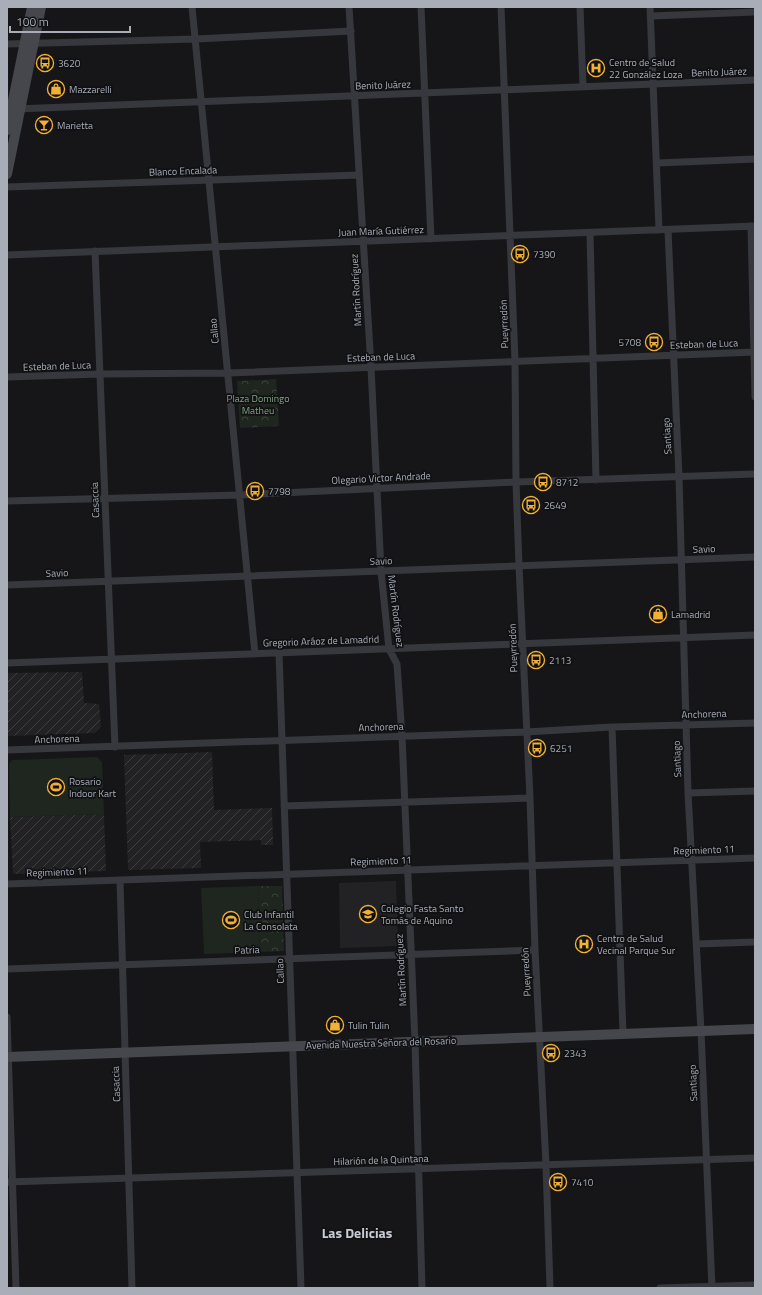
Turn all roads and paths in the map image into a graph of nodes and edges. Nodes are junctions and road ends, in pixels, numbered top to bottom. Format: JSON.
{"nodes":[{"id":1,"x":32,"y":7,"type":"edge"},
{"id":2,"x":41,"y":7,"type":"edge"},
{"id":3,"x":192,"y":7,"type":"edge"},
{"id":4,"x":349,"y":7,"type":"edge"},
{"id":5,"x":421,"y":7,"type":"edge"},
{"id":6,"x":501,"y":7,"type":"edge"},
{"id":7,"x":580,"y":7,"type":"edge"},
{"id":8,"x":650,"y":7,"type":"edge"},
{"id":9,"x":755,"y":12,"type":"edge"},
{"id":10,"x":651,"y":16,"type":"junction"},
{"id":11,"x":351,"y":31,"type":"junction"},
{"id":12,"x":196,"y":39,"type":"junction"},
{"id":13,"x":29,"y":43,"type":"junction"},
{"id":14,"x":7,"y":44,"type":"edge"},
{"id":15,"x":755,"y":80,"type":"edge"},
{"id":16,"x":654,"y":84,"type":"junction"},
{"id":17,"x":584,"y":87,"type":"junction"},
{"id":18,"x":505,"y":91,"type":"junction"},
{"id":19,"x":425,"y":94,"type":"junction"},
{"id":20,"x":355,"y":96,"type":"junction"},
{"id":21,"x":202,"y":103,"type":"junction"},
{"id":22,"x":16,"y":109,"type":"junction"},
{"id":23,"x":7,"y":130,"type":"edge"},
{"id":24,"x":755,"y":159,"type":"edge"},
{"id":25,"x":657,"y":163,"type":"junction"},
{"id":26,"x":7,"y":174,"type":"edge"},
{"id":27,"x":359,"y":175,"type":"junction"},
{"id":28,"x":208,"y":181,"type":"junction"},
{"id":29,"x":7,"y":186,"type":"edge"},
{"id":30,"x":753,"y":226,"type":"edge"},
{"id":31,"x":659,"y":230,"type":"junction"},
{"id":32,"x":668,"y":230,"type":"junction"},
{"id":33,"x":590,"y":233,"type":"junction"},
{"id":34,"x":511,"y":236,"type":"junction"},
{"id":35,"x":431,"y":239,"type":"junction"},
{"id":36,"x":363,"y":241,"type":"junction"},
{"id":37,"x":216,"y":247,"type":"junction"},
{"id":38,"x":95,"y":251,"type":"junction"},
{"id":39,"x":7,"y":255,"type":"edge"},
{"id":40,"x":754,"y":352,"type":"edge"},
{"id":41,"x":673,"y":355,"type":"junction"},
{"id":42,"x":593,"y":358,"type":"junction"},
{"id":43,"x":516,"y":361,"type":"junction"},
{"id":44,"x":371,"y":367,"type":"junction"},
{"id":45,"x":228,"y":373,"type":"junction"},
{"id":46,"x":100,"y":374,"type":"junction"},
{"id":47,"x":7,"y":377,"type":"edge"},
{"id":48,"x":755,"y":397,"type":"edge"},
{"id":49,"x":755,"y":474,"type":"edge"},
{"id":50,"x":679,"y":477,"type":"junction"},
{"id":51,"x":596,"y":480,"type":"junction"},
{"id":52,"x":516,"y":482,"type":"junction"},
{"id":53,"x":377,"y":489,"type":"junction"},
{"id":54,"x":240,"y":495,"type":"junction"},
{"id":55,"x":105,"y":498,"type":"junction"},
{"id":56,"x":7,"y":502,"type":"edge"},
{"id":57,"x":755,"y":557,"type":"edge"},
{"id":58,"x":682,"y":560,"type":"junction"},
{"id":59,"x":519,"y":566,"type":"junction"},
{"id":60,"x":381,"y":571,"type":"junction"},
{"id":61,"x":248,"y":576,"type":"junction"},
{"id":62,"x":108,"y":581,"type":"junction"},
{"id":63,"x":7,"y":585,"type":"edge"},
{"id":64,"x":755,"y":635,"type":"edge"},
{"id":65,"x":685,"y":638,"type":"junction"},
{"id":66,"x":524,"y":644,"type":"junction"},
{"id":67,"x":389,"y":648,"type":"junction"},
{"id":68,"x":279,"y":653,"type":"junction"},
{"id":69,"x":255,"y":654,"type":"junction"},
{"id":70,"x":111,"y":659,"type":"junction"},
{"id":71,"x":7,"y":663,"type":"edge"},
{"id":72,"x":755,"y":722,"type":"edge"},
{"id":73,"x":686,"y":725,"type":"junction"},
{"id":74,"x":612,"y":727,"type":"junction"},
{"id":75,"x":526,"y":732,"type":"junction"},
{"id":76,"x":402,"y":736,"type":"junction"},
{"id":77,"x":282,"y":740,"type":"junction"},
{"id":78,"x":115,"y":747,"type":"junction"},
{"id":79,"x":7,"y":750,"type":"edge"},
{"id":80,"x":755,"y":791,"type":"edge"},
{"id":81,"x":688,"y":793,"type":"junction"},
{"id":82,"x":530,"y":798,"type":"junction"},
{"id":83,"x":404,"y":802,"type":"junction"},
{"id":84,"x":284,"y":806,"type":"junction"},
{"id":85,"x":755,"y":858,"type":"edge"},
{"id":86,"x":692,"y":860,"type":"junction"},
{"id":87,"x":617,"y":863,"type":"junction"},
{"id":88,"x":532,"y":866,"type":"junction"},
{"id":89,"x":407,"y":870,"type":"junction"},
{"id":90,"x":287,"y":874,"type":"junction"},
{"id":91,"x":120,"y":880,"type":"junction"},
{"id":92,"x":7,"y":884,"type":"edge"},
{"id":93,"x":755,"y":942,"type":"edge"},
{"id":94,"x":697,"y":944,"type":"junction"},
{"id":95,"x":535,"y":950,"type":"junction"},
{"id":96,"x":410,"y":955,"type":"junction"},
{"id":97,"x":290,"y":959,"type":"junction"},
{"id":98,"x":122,"y":964,"type":"junction"},
{"id":99,"x":7,"y":969,"type":"edge"},
{"id":100,"x":7,"y":1016,"type":"edge"},
{"id":101,"x":755,"y":1029,"type":"edge"},
{"id":102,"x":701,"y":1031,"type":"junction"},
{"id":103,"x":623,"y":1034,"type":"junction"},
{"id":104,"x":540,"y":1037,"type":"junction"},
{"id":105,"x":415,"y":1042,"type":"junction"},
{"id":106,"x":293,"y":1046,"type":"junction"},
{"id":107,"x":125,"y":1052,"type":"junction"},
{"id":108,"x":8,"y":1057,"type":"edge"},
{"id":109,"x":755,"y":1158,"type":"edge"},
{"id":110,"x":706,"y":1160,"type":"junction"},
{"id":111,"x":546,"y":1165,"type":"junction"},
{"id":112,"x":418,"y":1168,"type":"junction"},
{"id":113,"x":297,"y":1173,"type":"junction"},
{"id":114,"x":129,"y":1178,"type":"junction"},
{"id":115,"x":10,"y":1182,"type":"edge"},
{"id":116,"x":755,"y":1285,"type":"edge"},
{"id":117,"x":712,"y":1287,"type":"edge"},
{"id":118,"x":16,"y":1288,"type":"edge"},
{"id":119,"x":132,"y":1288,"type":"edge"},
{"id":120,"x":302,"y":1288,"type":"edge"},
{"id":121,"x":422,"y":1288,"type":"edge"},
{"id":122,"x":550,"y":1288,"type":"edge"},
{"id":123,"x":660,"y":1288,"type":"edge"}],
"edges":[{"from":1,"to":13,"type":"street"},
{"from":2,"to":13,"type":"street"},
{"from":3,"to":12,"type":"street","name":"Callao"},
{"from":4,"to":11,"type":"street","name":"Martín Rodríguez"},
{"from":5,"to":19,"type":"street"},
{"from":6,"to":18,"type":"street","name":"Pueyrredón"},
{"from":7,"to":17,"type":"street"},
{"from":8,"to":10,"type":"street"},
{"from":9,"to":10,"type":"street"},
{"from":10,"to":16,"type":"street"},
{"from":11,"to":12,"type":"street"},
{"from":11,"to":20,"type":"street","name":"Martín Rodríguez"},
{"from":12,"to":13,"type":"street"},
{"from":12,"to":21,"type":"street","name":"Callao"},
{"from":13,"to":14,"type":"street"},
{"from":13,"to":22,"type":"street"},
{"from":15,"to":16,"type":"street","name":"Benito Juárez"},
{"from":16,"to":17,"type":"street","name":"Benito Juárez"},
{"from":16,"to":25,"type":"street"},
{"from":17,"to":18,"type":"street","name":"Benito Juárez"},
{"from":18,"to":19,"type":"street","name":"Benito Juárez"},
{"from":18,"to":34,"type":"street","name":"Pueyrredón"},
{"from":19,"to":20,"type":"street","name":"Benito Juárez"},
{"from":19,"to":35,"type":"street"},
{"from":20,"to":21,"type":"street","name":"Benito Juárez"},
{"from":20,"to":27,"type":"street","name":"Martín Rodríguez"},
{"from":21,"to":22,"type":"street","name":"Benito Juárez"},
{"from":21,"to":28,"type":"street","name":"Callao"},
{"from":22,"to":23,"type":"street"},
{"from":22,"to":26,"type":"street"},
{"from":24,"to":25,"type":"street"},
{"from":25,"to":31,"type":"street"},
{"from":27,"to":28,"type":"street","name":"Blanco Encalada"},
{"from":27,"to":36,"type":"street","name":"Martín Rodríguez"},
{"from":28,"to":29,"type":"street","name":"Blanco Encalada"},
{"from":28,"to":37,"type":"street","name":"Callao"},
{"from":30,"to":32,"type":"street","name":"Juan María Gutiérrez"},
{"from":30,"to":40,"type":"street"},
{"from":31,"to":32,"type":"street","name":"Juan María Gutiérrez"},
{"from":31,"to":33,"type":"street","name":"Juan María Gutiérrez"},
{"from":32,"to":41,"type":"street","name":"Santiago"},
{"from":33,"to":34,"type":"street","name":"Juan María Gutiérrez"},
{"from":33,"to":42,"type":"street"},
{"from":34,"to":35,"type":"street","name":"Juan María Gutiérrez"},
{"from":34,"to":43,"type":"street","name":"Pueyrredón"},
{"from":35,"to":36,"type":"street","name":"Juan María Gutiérrez"},
{"from":36,"to":37,"type":"street","name":"Juan María Gutiérrez"},
{"from":36,"to":44,"type":"street","name":"Martín Rodríguez"},
{"from":37,"to":38,"type":"street","name":"Juan María Gutiérrez"},
{"from":37,"to":45,"type":"street","name":"Callao"},
{"from":38,"to":39,"type":"street","name":"Juan María Gutiérrez"},
{"from":38,"to":46,"type":"street","name":"Casaccia"},
{"from":40,"to":41,"type":"street","name":"Esteban de Luca"},
{"from":40,"to":48,"type":"street"},
{"from":41,"to":42,"type":"street","name":"Esteban de Luca"},
{"from":41,"to":50,"type":"street","name":"Santiago"},
{"from":42,"to":43,"type":"street","name":"Esteban de Luca"},
{"from":42,"to":51,"type":"street"},
{"from":43,"to":44,"type":"street","name":"Esteban de Luca"},
{"from":43,"to":52,"type":"street","name":"Pueyrredón"},
{"from":44,"to":45,"type":"street","name":"Esteban de Luca"},
{"from":44,"to":53,"type":"street","name":"Martín Rodríguez"},
{"from":45,"to":46,"type":"street","name":"Esteban de Luca"},
{"from":45,"to":54,"type":"street","name":"Callao"},
{"from":46,"to":47,"type":"street","name":"Esteban de Luca"},
{"from":46,"to":55,"type":"street","name":"Casaccia"},
{"from":49,"to":50,"type":"street","name":"Olegario Victor Andrade"},
{"from":50,"to":51,"type":"street","name":"Olegario Victor Andrade"},
{"from":50,"to":58,"type":"street","name":"Santiago"},
{"from":51,"to":52,"type":"street","name":"Olegario Victor Andrade"},
{"from":52,"to":53,"type":"street","name":"Olegario Victor Andrade"},
{"from":52,"to":59,"type":"street","name":"Pueyrredón"},
{"from":53,"to":54,"type":"street","name":"Olegario Victor Andrade"},
{"from":53,"to":60,"type":"street","name":"Martín Rodríguez"},
{"from":54,"to":55,"type":"street","name":"Olegario Victor Andrade"},
{"from":54,"to":61,"type":"street","name":"Callao"},
{"from":55,"to":56,"type":"street","name":"Olegario Victor Andrade"},
{"from":55,"to":62,"type":"street","name":"Casaccia"},
{"from":57,"to":58,"type":"street","name":"Savio"},
{"from":58,"to":59,"type":"street","name":"Savio"},
{"from":58,"to":65,"type":"street","name":"Santiago"},
{"from":59,"to":60,"type":"street","name":"Savio"},
{"from":59,"to":66,"type":"street","name":"Pueyrredón"},
{"from":60,"to":61,"type":"street","name":"Savio"},
{"from":60,"to":67,"type":"street","name":"Martín Rodríguez"},
{"from":61,"to":62,"type":"street","name":"Savio"},
{"from":61,"to":69,"type":"street","name":"Callao"},
{"from":62,"to":63,"type":"street","name":"Savio"},
{"from":62,"to":70,"type":"street","name":"Casaccia"},
{"from":64,"to":65,"type":"street","name":"Gregorio Aráoz de Lamadrid"},
{"from":65,"to":66,"type":"street","name":"Gregorio Aráoz de Lamadrid"},
{"from":65,"to":73,"type":"street","name":"Santiago"},
{"from":66,"to":67,"type":"street","name":"Gregorio Aráoz de Lamadrid"},
{"from":66,"to":75,"type":"street","name":"Pueyrredón"},
{"from":67,"to":68,"type":"street","name":"Gregorio Aráoz de Lamadrid"},
{"from":67,"to":76,"type":"street","name":"Martín Rodríguez"},
{"from":68,"to":69,"type":"street","name":"Gregorio Aráoz de Lamadrid"},
{"from":68,"to":77,"type":"street","name":"Callao"},
{"from":69,"to":70,"type":"street","name":"Gregorio Aráoz de Lamadrid"},
{"from":70,"to":71,"type":"street","name":"Gregorio Aráoz de Lamadrid"},
{"from":70,"to":78,"type":"street","name":"Casaccia"},
{"from":72,"to":73,"type":"street","name":"Anchorena"},
{"from":73,"to":74,"type":"street","name":"Anchorena"},
{"from":73,"to":81,"type":"street","name":"Santiago"},
{"from":74,"to":75,"type":"street","name":"Anchorena"},
{"from":74,"to":87,"type":"street"},
{"from":75,"to":76,"type":"street","name":"Anchorena"},
{"from":75,"to":82,"type":"street","name":"Pueyrredón"},
{"from":76,"to":77,"type":"street","name":"Anchorena"},
{"from":76,"to":83,"type":"street","name":"Martín Rodríguez"},
{"from":77,"to":78,"type":"street","name":"Anchorena"},
{"from":77,"to":84,"type":"street","name":"Callao"},
{"from":78,"to":79,"type":"street","name":"Anchorena"},
{"from":80,"to":81,"type":"street"},
{"from":81,"to":86,"type":"street","name":"Santiago"},
{"from":82,"to":83,"type":"street"},
{"from":82,"to":88,"type":"street","name":"Pueyrredón"},
{"from":83,"to":84,"type":"street"},
{"from":83,"to":89,"type":"street","name":"Martín Rodríguez"},
{"from":84,"to":90,"type":"street","name":"Callao"},
{"from":85,"to":86,"type":"street","name":"Regimiento 11"},
{"from":86,"to":87,"type":"street","name":"Regimiento 11"},
{"from":86,"to":94,"type":"street","name":"Santiago"},
{"from":87,"to":88,"type":"street","name":"Regimiento 11"},
{"from":87,"to":103,"type":"street"},
{"from":88,"to":89,"type":"street","name":"Regimiento 11"},
{"from":88,"to":95,"type":"street","name":"Pueyrredón"},
{"from":89,"to":90,"type":"street","name":"Regimiento 11"},
{"from":89,"to":96,"type":"street","name":"Martín Rodríguez"},
{"from":90,"to":91,"type":"street","name":"Regimiento 11"},
{"from":90,"to":97,"type":"street","name":"Callao"},
{"from":91,"to":92,"type":"street","name":"Regimiento 11"},
{"from":91,"to":98,"type":"street","name":"Casaccia"},
{"from":93,"to":94,"type":"street"},
{"from":94,"to":102,"type":"street","name":"Santiago"},
{"from":95,"to":96,"type":"street","name":"Patria"},
{"from":95,"to":104,"type":"street","name":"Pueyrredón"},
{"from":96,"to":97,"type":"street","name":"Patria"},
{"from":96,"to":105,"type":"street","name":"Martín Rodríguez"},
{"from":97,"to":98,"type":"street","name":"Patria"},
{"from":97,"to":106,"type":"street","name":"Callao"},
{"from":98,"to":99,"type":"street","name":"Patria"},
{"from":98,"to":107,"type":"street","name":"Casaccia"},
{"from":100,"to":108,"type":"street"},
{"from":101,"to":102,"type":"street","name":"Avenida Nuestra Señora del Rosario"},
{"from":102,"to":103,"type":"street","name":"Avenida Nuestra Señora del Rosario"},
{"from":102,"to":110,"type":"street","name":"Santiago"},
{"from":103,"to":104,"type":"street","name":"Avenida Nuestra Señora del Rosario"},
{"from":104,"to":105,"type":"street","name":"Avenida Nuestra Señora del Rosario"},
{"from":104,"to":111,"type":"street","name":"Pueyrredón"},
{"from":105,"to":106,"type":"street","name":"Avenida Nuestra Señora del Rosario"},
{"from":105,"to":112,"type":"street","name":"Martín Rodríguez"},
{"from":106,"to":107,"type":"street","name":"Avenida Nuestra Señora del Rosario"},
{"from":106,"to":113,"type":"street","name":"Callao"},
{"from":107,"to":108,"type":"street","name":"Avenida Nuestra Señora del Rosario"},
{"from":107,"to":114,"type":"street","name":"Casaccia"},
{"from":108,"to":115,"type":"street"},
{"from":109,"to":110,"type":"street","name":"Hilarión de la Quintana"},
{"from":110,"to":111,"type":"street","name":"Hilarión de la Quintana"},
{"from":110,"to":117,"type":"street","name":"Santiago"},
{"from":111,"to":112,"type":"street","name":"Hilarión de la Quintana"},
{"from":111,"to":122,"type":"street","name":"Pueyrredón"},
{"from":112,"to":113,"type":"street","name":"Hilarión de la Quintana"},
{"from":112,"to":121,"type":"street","name":"Martín Rodríguez"},
{"from":113,"to":114,"type":"street","name":"Hilarión de la Quintana"},
{"from":113,"to":120,"type":"street","name":"Callao"},
{"from":114,"to":115,"type":"street","name":"Hilarión de la Quintana"},
{"from":114,"to":119,"type":"street","name":"Casaccia"},
{"from":115,"to":118,"type":"street"},
{"from":116,"to":117,"type":"street"},
{"from":117,"to":123,"type":"street"}]}
